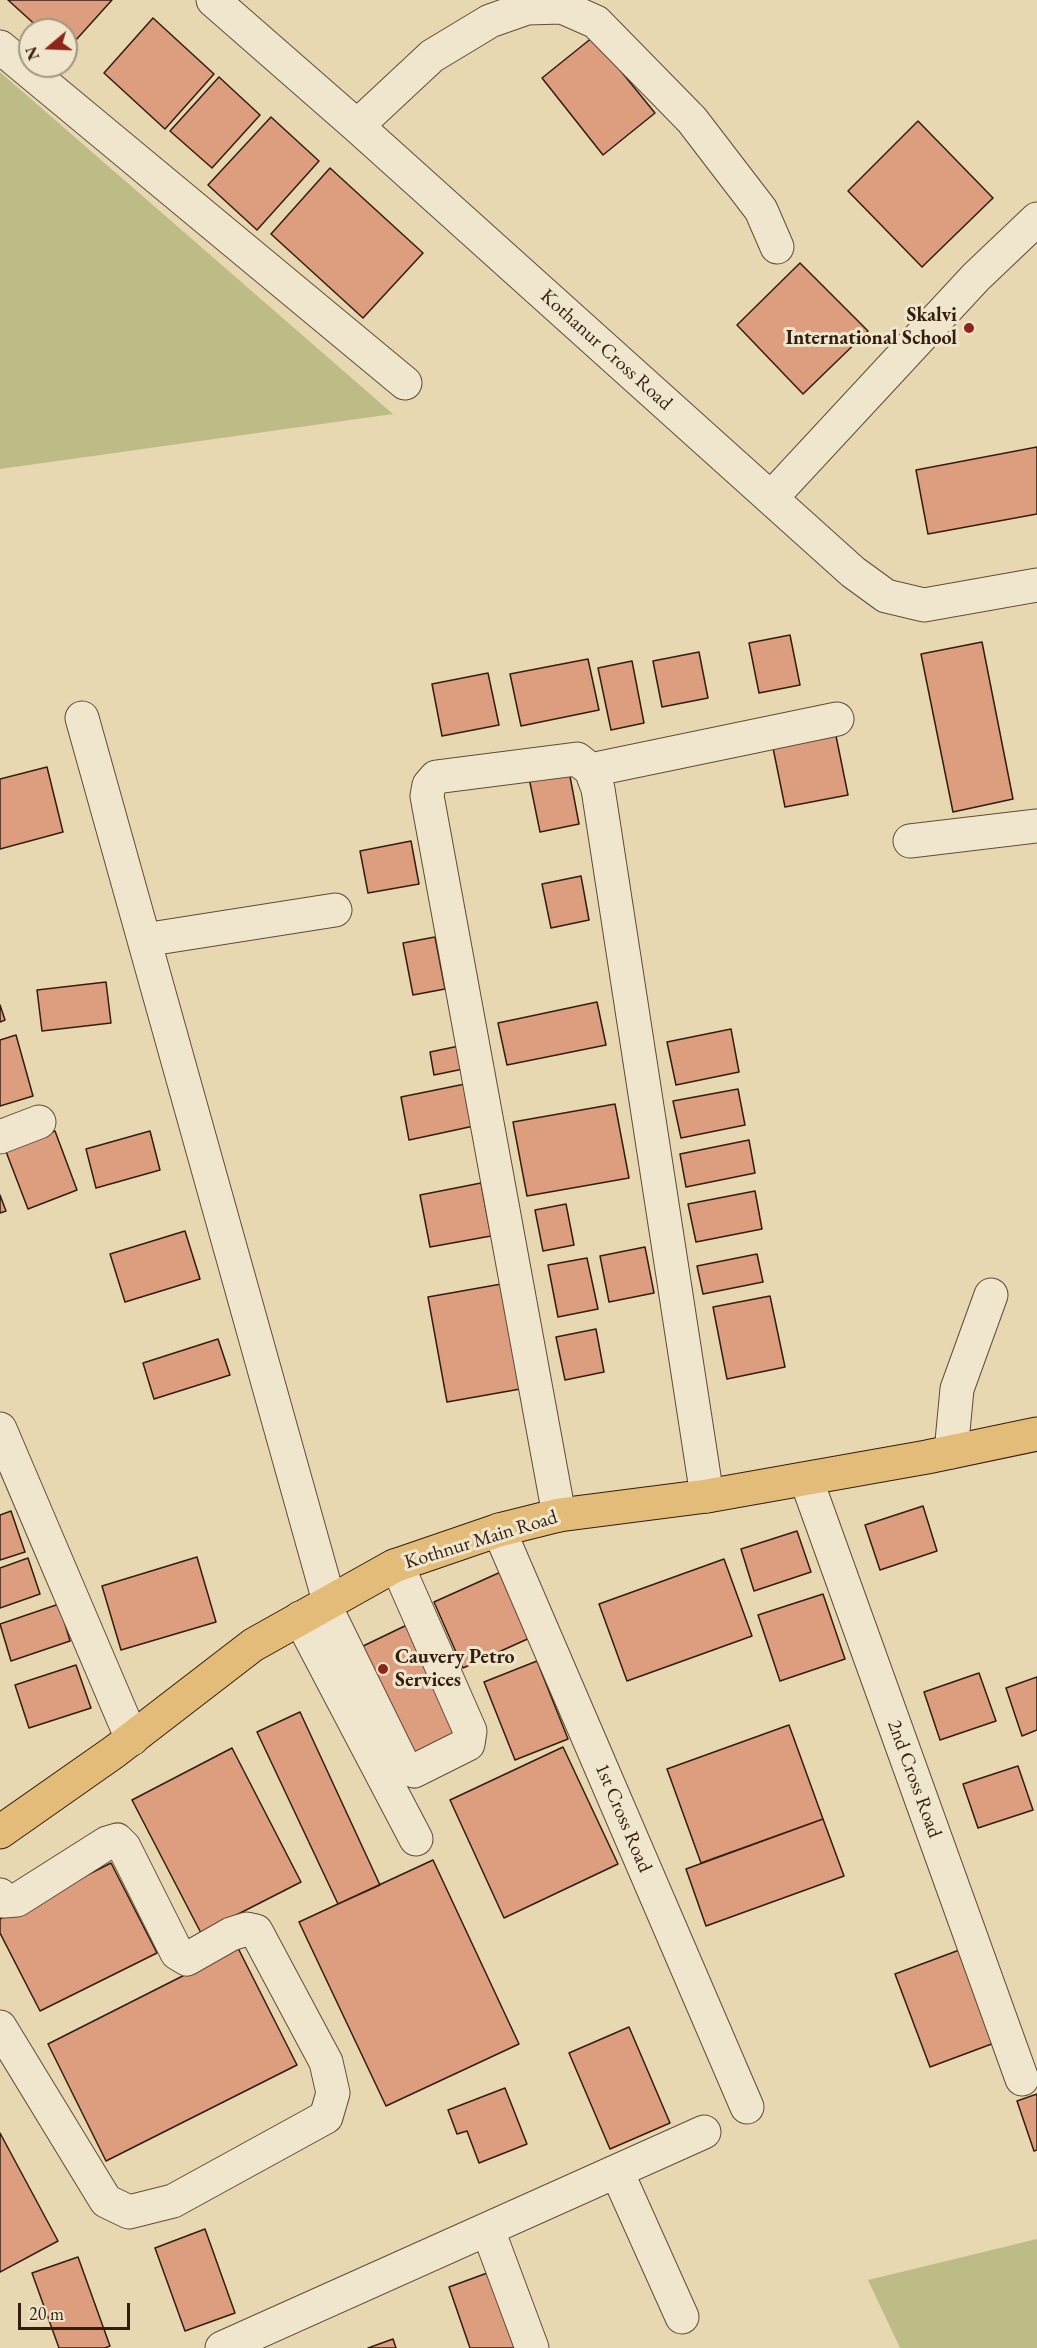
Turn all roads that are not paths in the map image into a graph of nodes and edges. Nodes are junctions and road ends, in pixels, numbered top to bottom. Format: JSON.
{"nodes":[{"id":1,"x":213,"y":0,"type":"edge"},
{"id":2,"x":0,"y":46,"type":"edge"},
{"id":3,"x":357,"y":126,"type":"junction"},
{"id":4,"x":1037,"y":219,"type":"edge"},
{"id":5,"x":777,"y":247,"type":"dead end"},
{"id":6,"x":405,"y":383,"type":"dead end"},
{"id":7,"x":771,"y":498,"type":"junction"},
{"id":8,"x":1037,"y":585,"type":"edge"},
{"id":9,"x":82,"y":718,"type":"dead end"},
{"id":10,"x":837,"y":719,"type":"dead end"},
{"id":11,"x":591,"y":770,"type":"junction"},
{"id":12,"x":1037,"y":826,"type":"edge"},
{"id":13,"x":910,"y":841,"type":"dead end"},
{"id":14,"x":335,"y":910,"type":"dead end"},
{"id":15,"x":144,"y":940,"type":"junction"},
{"id":16,"x":39,"y":1122,"type":"dead end"},
{"id":17,"x":0,"y":1137,"type":"edge"},
{"id":18,"x":991,"y":1295,"type":"dead end"},
{"id":19,"x":0,"y":1429,"type":"edge"},
{"id":20,"x":1037,"y":1434,"type":"edge"},
{"id":21,"x":951,"y":1452,"type":"junction"},
{"id":22,"x":806,"y":1479,"type":"junction"},
{"id":23,"x":707,"y":1496,"type":"junction"},
{"id":24,"x":559,"y":1515,"type":"junction"},
{"id":25,"x":499,"y":1530,"type":"junction"},
{"id":26,"x":397,"y":1564,"type":"junction"},
{"id":27,"x":318,"y":1608,"type":"junction"},
{"id":28,"x":132,"y":1739,"type":"junction"},
{"id":29,"x":0,"y":1832,"type":"edge"},
{"id":30,"x":416,"y":1839,"type":"dead end"},
{"id":31,"x":0,"y":1895,"type":"edge"},
{"id":32,"x":0,"y":2027,"type":"edge"},
{"id":33,"x":1022,"y":2079,"type":"dead end"},
{"id":34,"x":747,"y":2107,"type":"dead end"},
{"id":35,"x":704,"y":2132,"type":"dead end"},
{"id":36,"x":617,"y":2172,"type":"junction"},
{"id":37,"x":488,"y":2230,"type":"junction"},
{"id":38,"x":682,"y":2317,"type":"dead end"},
{"id":39,"x":222,"y":2348,"type":"edge"},
{"id":40,"x":532,"y":2348,"type":"edge"}],
"edges":[{"from":1,"to":3,"type":"street","name":"Kothanur Cross Road"},
{"from":2,"to":6,"type":"street"},
{"from":3,"to":5,"type":"street"},
{"from":3,"to":7,"type":"street","name":"Kothanur Cross Road"},
{"from":4,"to":7,"type":"street"},
{"from":7,"to":8,"type":"street","name":"Kothanur Cross Road"},
{"from":9,"to":15,"type":"street"},
{"from":10,"to":11,"type":"street"},
{"from":11,"to":23,"type":"street"},
{"from":11,"to":24,"type":"street"},
{"from":12,"to":13,"type":"street"},
{"from":14,"to":15,"type":"street"},
{"from":15,"to":27,"type":"street"},
{"from":16,"to":17,"type":"street"},
{"from":18,"to":21,"type":"street"},
{"from":19,"to":28,"type":"street"},
{"from":20,"to":21,"type":"main road","name":"Kothnur Main Road"},
{"from":21,"to":22,"type":"main road","name":"Kothnur Main Road"},
{"from":22,"to":23,"type":"main road","name":"Kothnur Main Road"},
{"from":22,"to":33,"type":"street","name":"2nd Cross Road"},
{"from":23,"to":24,"type":"main road","name":"Kothnur Main Road"},
{"from":24,"to":25,"type":"main road","name":"Kothnur Main Road"},
{"from":25,"to":26,"type":"main road","name":"Kothnur Main Road"},
{"from":25,"to":34,"type":"street","name":"1st Cross Road"},
{"from":26,"to":27,"type":"main road","name":"Kothnur Main Road"},
{"from":26,"to":27,"type":"street"},
{"from":27,"to":28,"type":"main road","name":"Kothnur Main Road"},
{"from":27,"to":30,"type":"street"},
{"from":28,"to":29,"type":"main road","name":"Kothnur Main Road"},
{"from":31,"to":32,"type":"street"},
{"from":35,"to":36,"type":"street"},
{"from":36,"to":37,"type":"street"},
{"from":36,"to":38,"type":"street"},
{"from":37,"to":39,"type":"street"},
{"from":37,"to":40,"type":"street"}]}
